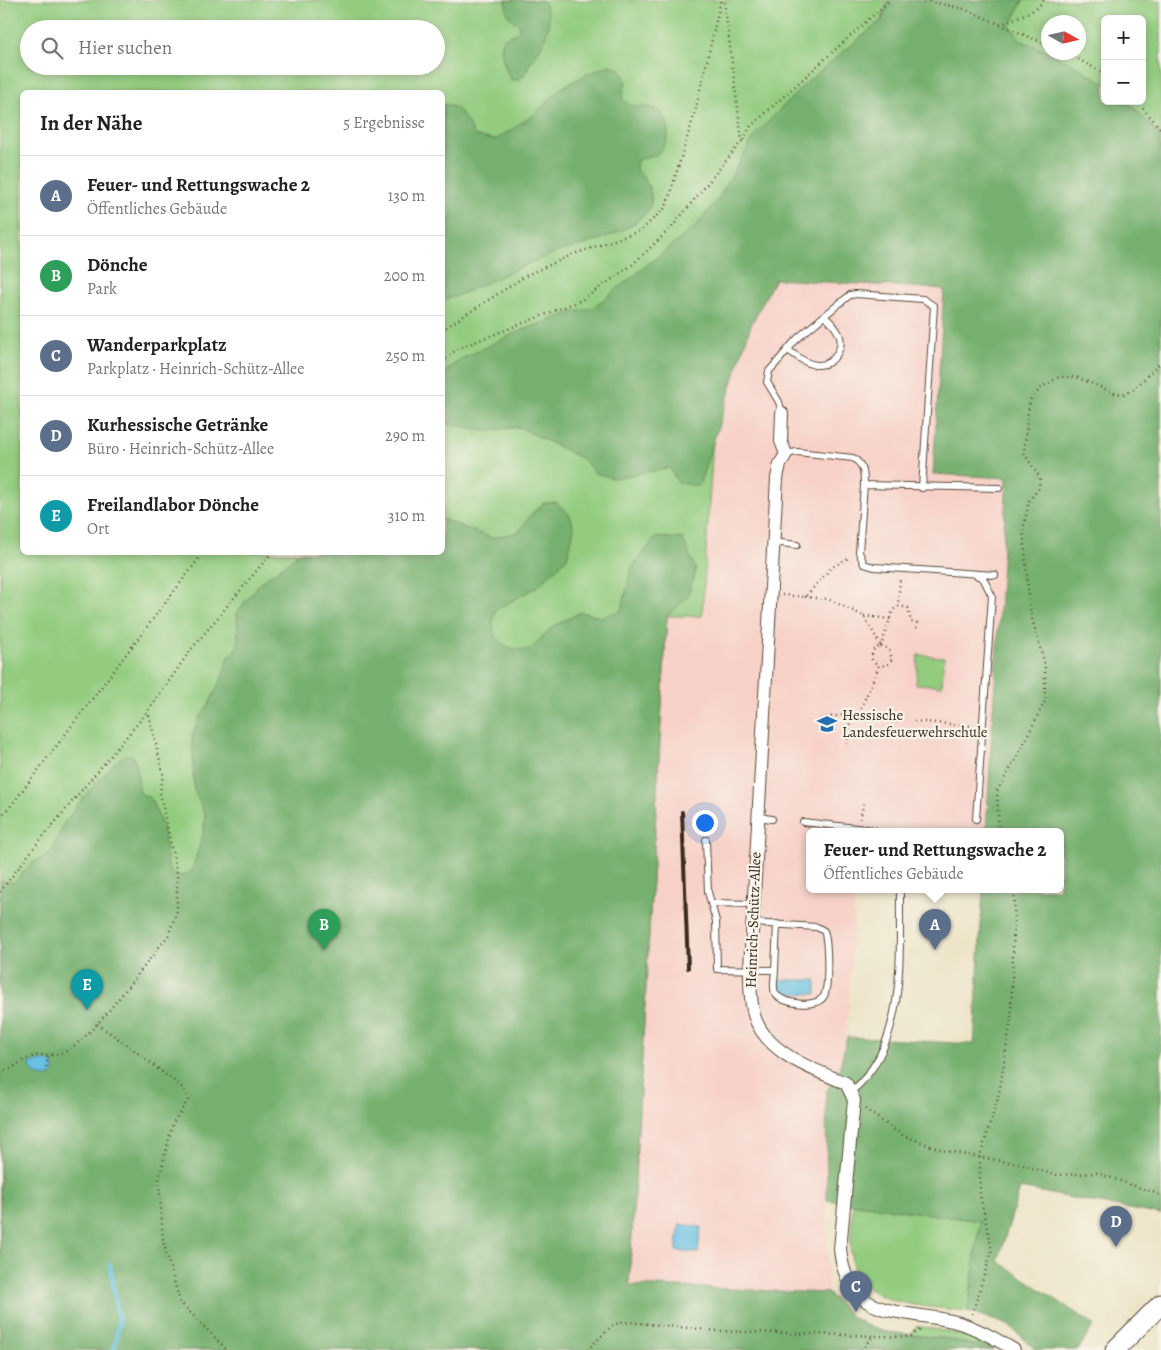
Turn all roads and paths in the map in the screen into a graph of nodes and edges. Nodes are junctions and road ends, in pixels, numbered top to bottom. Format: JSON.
{"nodes":[{"id":1,"x":723,"y":0,"type":"edge"},
{"id":2,"x":890,"y":0,"type":"edge"},
{"id":3,"x":924,"y":0,"type":"edge"},
{"id":4,"x":1044,"y":0,"type":"edge"},
{"id":5,"x":1000,"y":25,"type":"junction"},
{"id":6,"x":1041,"y":43,"type":"edge"},
{"id":7,"x":1080,"y":60,"type":"edge"},
{"id":8,"x":1101,"y":72,"type":"edge"},
{"id":9,"x":1140,"y":105,"type":"edge"},
{"id":10,"x":1161,"y":129,"type":"edge"},
{"id":11,"x":742,"y":141,"type":"junction"},
{"id":12,"x":824,"y":316,"type":"junction"},
{"id":13,"x":445,"y":328,"type":"edge"},
{"id":14,"x":788,"y":350,"type":"junction"},
{"id":15,"x":445,"y":359,"type":"edge"},
{"id":16,"x":1161,"y":362,"type":"edge"},
{"id":17,"x":782,"y":413,"type":"joint"},
{"id":18,"x":786,"y":454,"type":"junction"},
{"id":19,"x":864,"y":486,"type":"junction"},
{"id":20,"x":922,"y":488,"type":"junction"},
{"id":21,"x":999,"y":488,"type":"dead end"},
{"id":22,"x":773,"y":542,"type":"junction"},
{"id":23,"x":797,"y":545,"type":"dead end"},
{"id":24,"x":859,"y":552,"type":"junction"},
{"id":25,"x":202,"y":555,"type":"edge"},
{"id":26,"x":270,"y":555,"type":"edge"},
{"id":27,"x":901,"y":569,"type":"junction"},
{"id":28,"x":974,"y":574,"type":"junction"},
{"id":29,"x":995,"y":575,"type":"dead end"},
{"id":30,"x":770,"y":595,"type":"junction"},
{"id":31,"x":805,"y":597,"type":"junction"},
{"id":32,"x":898,"y":606,"type":"junction"},
{"id":33,"x":864,"y":616,"type":"junction"},
{"id":34,"x":890,"y":618,"type":"junction"},
{"id":35,"x":916,"y":630,"type":"dead end"},
{"id":36,"x":880,"y":646,"type":"junction"},
{"id":37,"x":879,"y":666,"type":"junction"},
{"id":38,"x":148,"y":711,"type":"junction"},
{"id":39,"x":859,"y":713,"type":"junction"},
{"id":40,"x":851,"y":714,"type":"junction"},
{"id":41,"x":821,"y":718,"type":"dead end"},
{"id":42,"x":914,"y":721,"type":"dead end"},
{"id":43,"x":898,"y":722,"type":"dead end"},
{"id":44,"x":982,"y":727,"type":"junction"},
{"id":45,"x":847,"y":744,"type":"dead end"},
{"id":46,"x":0,"y":817,"type":"edge"},
{"id":47,"x":758,"y":817,"type":"junction"},
{"id":48,"x":772,"y":819,"type":"dead end"},
{"id":49,"x":976,"y":819,"type":"dead end"},
{"id":50,"x":803,"y":822,"type":"dead end"},
{"id":51,"x":856,"y":828,"type":"edge"},
{"id":52,"x":999,"y":828,"type":"edge"},
{"id":53,"x":706,"y":840,"type":"dead end"},
{"id":54,"x":0,"y":892,"type":"edge"},
{"id":55,"x":900,"y":893,"type":"edge"},
{"id":56,"x":1014,"y":893,"type":"edge"},
{"id":57,"x":711,"y":903,"type":"junction"},
{"id":58,"x":754,"y":904,"type":"junction"},
{"id":59,"x":752,"y":923,"type":"junction"},
{"id":60,"x":777,"y":924,"type":"junction"},
{"id":61,"x":750,"y":969,"type":"junction"},
{"id":62,"x":775,"y":970,"type":"junction"},
{"id":63,"x":97,"y":1024,"type":"junction"},
{"id":64,"x":48,"y":1056,"type":"junction"},
{"id":65,"x":46,"y":1066,"type":"dead end"},
{"id":66,"x":0,"y":1071,"type":"edge"},
{"id":67,"x":853,"y":1096,"type":"junction"},
{"id":68,"x":980,"y":1157,"type":"junction"},
{"id":69,"x":1161,"y":1195,"type":"edge"},
{"id":70,"x":1161,"y":1304,"type":"edge"},
{"id":71,"x":953,"y":1321,"type":"junction"},
{"id":72,"x":928,"y":1327,"type":"dead end"},
{"id":73,"x":873,"y":1336,"type":"junction"},
{"id":74,"x":227,"y":1350,"type":"edge"},
{"id":75,"x":587,"y":1350,"type":"edge"},
{"id":76,"x":861,"y":1350,"type":"edge"},
{"id":77,"x":1014,"y":1350,"type":"edge"},
{"id":78,"x":1115,"y":1350,"type":"edge"}],
"edges":[{"from":1,"to":11,"type":"path"},
{"from":1,"to":13,"type":"path"},
{"from":2,"to":11,"type":"path"},
{"from":3,"to":5,"type":"path"},
{"from":4,"to":5,"type":"path"},
{"from":5,"to":6,"type":"path"},
{"from":7,"to":8,"type":"path"},
{"from":9,"to":10,"type":"path"},
{"from":11,"to":15,"type":"path"},
{"from":12,"to":14,"type":"lane"},
{"from":12,"to":14,"type":"lane"},
{"from":12,"to":20,"type":"lane"},
{"from":14,"to":17,"type":"lane"},
{"from":16,"to":52,"type":"path"},
{"from":17,"to":18,"type":"street"},
{"from":18,"to":19,"type":"lane"},
{"from":18,"to":22,"type":"street","name":"Heinrich-Schütz-Allee"},
{"from":19,"to":20,"type":"lane"},
{"from":19,"to":24,"type":"lane"},
{"from":20,"to":21,"type":"lane"},
{"from":22,"to":23,"type":"lane"},
{"from":22,"to":30,"type":"street","name":"Heinrich-Schütz-Allee"},
{"from":24,"to":27,"type":"lane"},
{"from":24,"to":31,"type":"path"},
{"from":25,"to":46,"type":"path"},
{"from":26,"to":38,"type":"path"},
{"from":27,"to":28,"type":"lane"},
{"from":27,"to":32,"type":"path"},
{"from":28,"to":29,"type":"lane"},
{"from":28,"to":44,"type":"lane"},
{"from":30,"to":31,"type":"path"},
{"from":30,"to":47,"type":"street","name":"Heinrich-Schütz-Allee"},
{"from":31,"to":33,"type":"path"},
{"from":32,"to":34,"type":"path"},
{"from":32,"to":35,"type":"path"},
{"from":33,"to":34,"type":"path"},
{"from":33,"to":36,"type":"path"},
{"from":34,"to":36,"type":"path"},
{"from":36,"to":37,"type":"path"},
{"from":36,"to":37,"type":"path"},
{"from":37,"to":39,"type":"path"},
{"from":38,"to":54,"type":"path"},
{"from":38,"to":63,"type":"path"},
{"from":39,"to":40,"type":"path"},
{"from":39,"to":43,"type":"path"},
{"from":40,"to":41,"type":"path"},
{"from":40,"to":45,"type":"path"},
{"from":42,"to":44,"type":"path"},
{"from":44,"to":49,"type":"lane"},
{"from":47,"to":48,"type":"lane"},
{"from":47,"to":58,"type":"street","name":"Heinrich-Schütz-Allee"},
{"from":50,"to":51,"type":"lane"},
{"from":53,"to":57,"type":"lane"},
{"from":55,"to":67,"type":"lane"},
{"from":56,"to":68,"type":"path"},
{"from":57,"to":58,"type":"lane"},
{"from":57,"to":61,"type":"lane"},
{"from":58,"to":59,"type":"street","name":"Heinrich-Schütz-Allee"},
{"from":59,"to":60,"type":"lane"},
{"from":59,"to":61,"type":"street","name":"Heinrich-Schütz-Allee"},
{"from":60,"to":62,"type":"lane"},
{"from":60,"to":62,"type":"lane"},
{"from":61,"to":62,"type":"lane"},
{"from":61,"to":67,"type":"street","name":"Heinrich-Schütz-Allee"},
{"from":63,"to":64,"type":"path"},
{"from":63,"to":74,"type":"path"},
{"from":64,"to":65,"type":"path"},
{"from":64,"to":66,"type":"path"},
{"from":67,"to":68,"type":"path"},
{"from":67,"to":71,"type":"street"},
{"from":68,"to":69,"type":"path"},
{"from":68,"to":71,"type":"path"},
{"from":70,"to":78,"type":"main road"},
{"from":71,"to":77,"type":"street"},
{"from":72,"to":73,"type":"path"},
{"from":73,"to":75,"type":"path"},
{"from":73,"to":76,"type":"path"}]}
